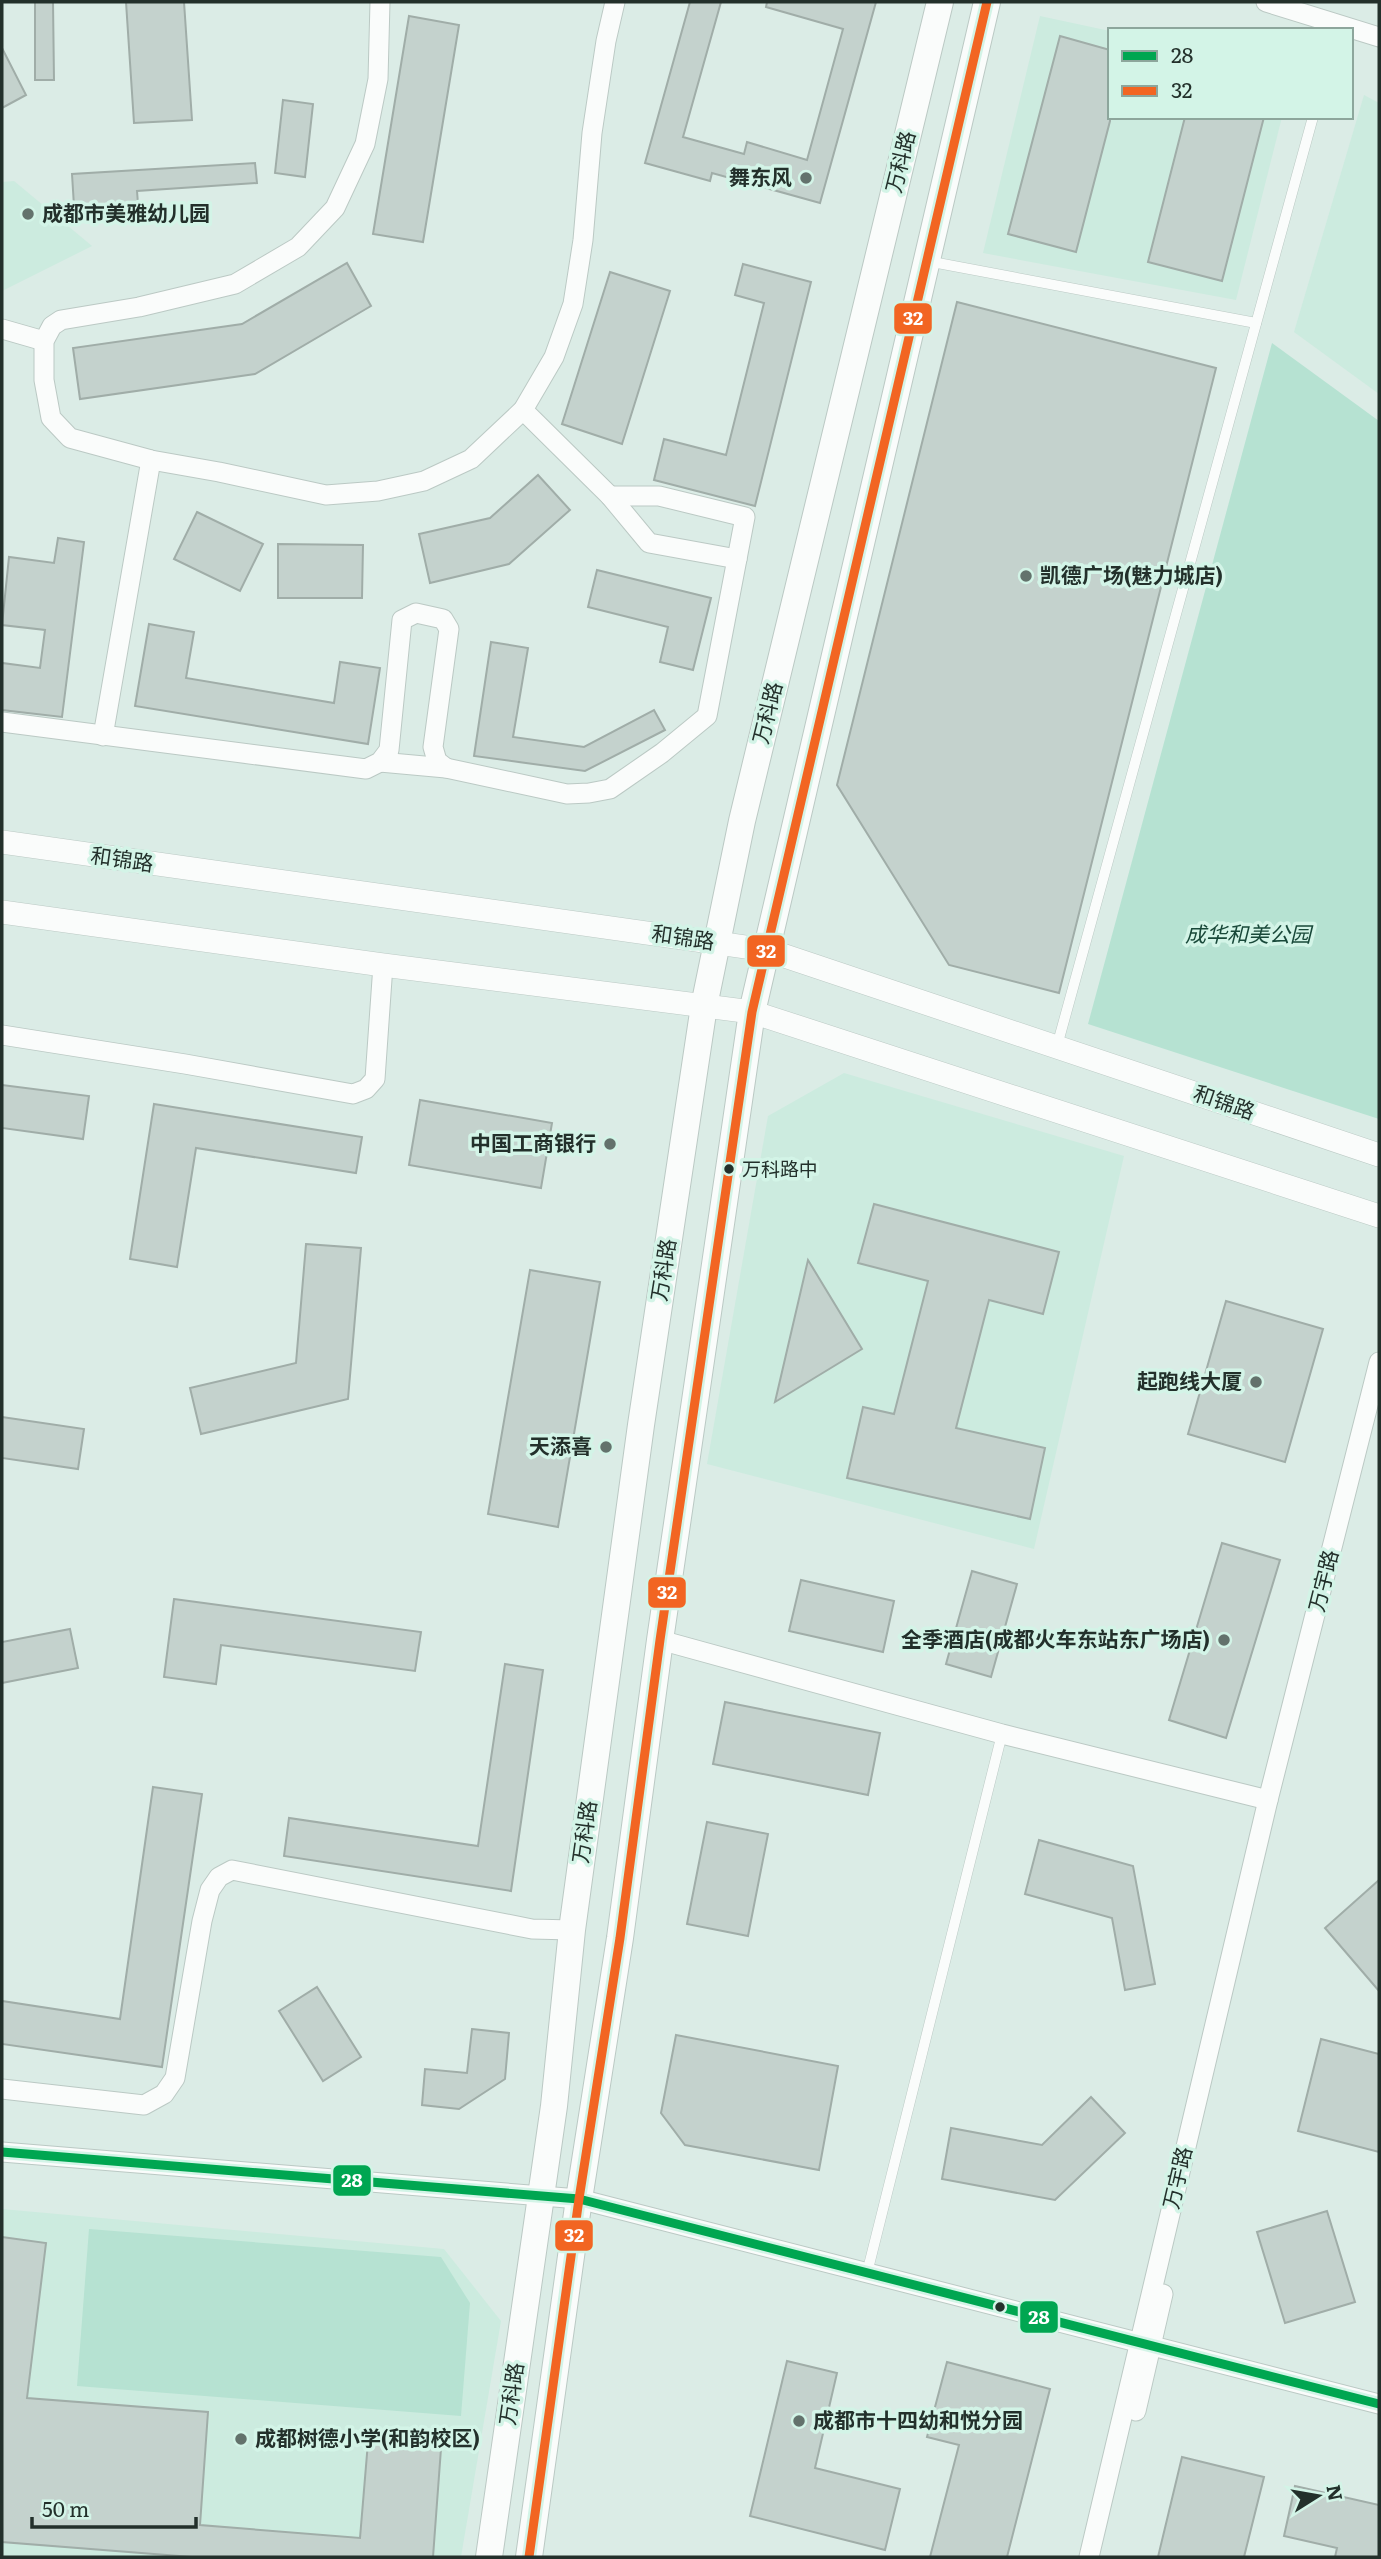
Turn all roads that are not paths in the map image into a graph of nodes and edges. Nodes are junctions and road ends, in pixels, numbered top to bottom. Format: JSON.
{"nodes":[{"id":1,"x":380,"y":2,"type":"edge"},
{"id":2,"x":615,"y":2,"type":"edge"},
{"id":3,"x":940,"y":2,"type":"edge"},
{"id":4,"x":987,"y":2,"type":"edge"},
{"id":5,"x":1266,"y":2,"type":"edge"},
{"id":6,"x":1338,"y":27,"type":"edge"},
{"id":7,"x":1353,"y":31,"type":"edge"},
{"id":8,"x":1379,"y":37,"type":"edge"},
{"id":9,"x":1312,"y":119,"type":"edge"},
{"id":10,"x":927,"y":261,"type":"junction"},
{"id":11,"x":1256,"y":323,"type":"junction"},
{"id":12,"x":2,"y":329,"type":"edge"},
{"id":13,"x":44,"y":341,"type":"junction"},
{"id":14,"x":523,"y":410,"type":"junction"},
{"id":15,"x":151,"y":460,"type":"junction"},
{"id":16,"x":610,"y":496,"type":"junction"},
{"id":17,"x":737,"y":559,"type":"junction"},
{"id":18,"x":2,"y":722,"type":"edge"},
{"id":19,"x":103,"y":736,"type":"junction"},
{"id":20,"x":380,"y":762,"type":"junction"},
{"id":21,"x":446,"y":768,"type":"junction"},
{"id":22,"x":2,"y":842,"type":"edge"},
{"id":23,"x":2,"y":912,"type":"edge"},
{"id":24,"x":718,"y":943,"type":"junction"},
{"id":25,"x":767,"y":950,"type":"junction"},
{"id":26,"x":383,"y":965,"type":"junction"},
{"id":27,"x":704,"y":1006,"type":"junction"},
{"id":28,"x":752,"y":1012,"type":"junction"},
{"id":29,"x":2,"y":1035,"type":"edge"},
{"id":30,"x":1057,"y":1047,"type":"junction"},
{"id":31,"x":1379,"y":1155,"type":"edge"},
{"id":32,"x":1379,"y":1216,"type":"edge"},
{"id":33,"x":1379,"y":1362,"type":"edge"},
{"id":34,"x":660,"y":1640,"type":"junction"},
{"id":35,"x":1002,"y":1734,"type":"junction"},
{"id":36,"x":1268,"y":1800,"type":"junction"},
{"id":37,"x":572,"y":1930,"type":"junction"},
{"id":38,"x":2,"y":2089,"type":"edge"},
{"id":39,"x":2,"y":2152,"type":"edge"},
{"id":40,"x":541,"y":2196,"type":"junction"},
{"id":41,"x":579,"y":2199,"type":"junction"},
{"id":42,"x":867,"y":2273,"type":"junction"},
{"id":43,"x":1145,"y":2344,"type":"junction"},
{"id":44,"x":1379,"y":2404,"type":"edge"},
{"id":45,"x":489,"y":2557,"type":"edge"},
{"id":46,"x":529,"y":2557,"type":"edge"},
{"id":47,"x":1089,"y":2557,"type":"edge"},
{"id":48,"x":1100,"y":2557,"type":"edge"}],
"edges":[{"from":1,"to":13,"type":"street"},
{"from":2,"to":14,"type":"street"},
{"from":3,"to":24,"type":"main road","name":"万科路"},
{"from":4,"to":10,"type":"main road","name":"万科路"},
{"from":5,"to":6,"type":"street"},
{"from":7,"to":8,"type":"street"},
{"from":9,"to":11,"type":"lane"},
{"from":10,"to":11,"type":"lane"},
{"from":10,"to":25,"type":"main road","name":"万科路"},
{"from":11,"to":30,"type":"lane"},
{"from":12,"to":13,"type":"street"},
{"from":13,"to":15,"type":"street"},
{"from":14,"to":15,"type":"street"},
{"from":14,"to":16,"type":"street"},
{"from":15,"to":19,"type":"street"},
{"from":16,"to":17,"type":"street"},
{"from":16,"to":17,"type":"street"},
{"from":17,"to":21,"type":"street"},
{"from":18,"to":19,"type":"street"},
{"from":19,"to":20,"type":"street"},
{"from":20,"to":21,"type":"street"},
{"from":20,"to":21,"type":"street"},
{"from":22,"to":24,"type":"street","name":"和锦路"},
{"from":23,"to":26,"type":"street"},
{"from":24,"to":25,"type":"street","name":"和锦路"},
{"from":24,"to":27,"type":"main road","name":"万科路"},
{"from":25,"to":28,"type":"main road","name":"万科路"},
{"from":25,"to":30,"type":"street","name":"和锦路"},
{"from":26,"to":27,"type":"street"},
{"from":26,"to":29,"type":"street"},
{"from":27,"to":28,"type":"street"},
{"from":27,"to":37,"type":"main road","name":"万科路"},
{"from":28,"to":32,"type":"street"},
{"from":28,"to":34,"type":"main road","name":"万科路"},
{"from":30,"to":31,"type":"street","name":"和锦路"},
{"from":33,"to":36,"type":"street","name":"万宇路"},
{"from":34,"to":35,"type":"street"},
{"from":34,"to":41,"type":"main road","name":"万科路"},
{"from":35,"to":36,"type":"street"},
{"from":35,"to":42,"type":"lane"},
{"from":36,"to":43,"type":"street","name":"万宇路"},
{"from":37,"to":38,"type":"street"},
{"from":37,"to":40,"type":"main road","name":"万科路"},
{"from":39,"to":40,"type":"street"},
{"from":40,"to":41,"type":"street"},
{"from":40,"to":45,"type":"main road","name":"万科路"},
{"from":41,"to":42,"type":"street"},
{"from":41,"to":46,"type":"main road","name":"万科路"},
{"from":42,"to":43,"type":"street"},
{"from":43,"to":44,"type":"street"},
{"from":43,"to":47,"type":"street","name":"万宇路"},
{"from":43,"to":48,"type":"street","name":"万宇路"}]}
